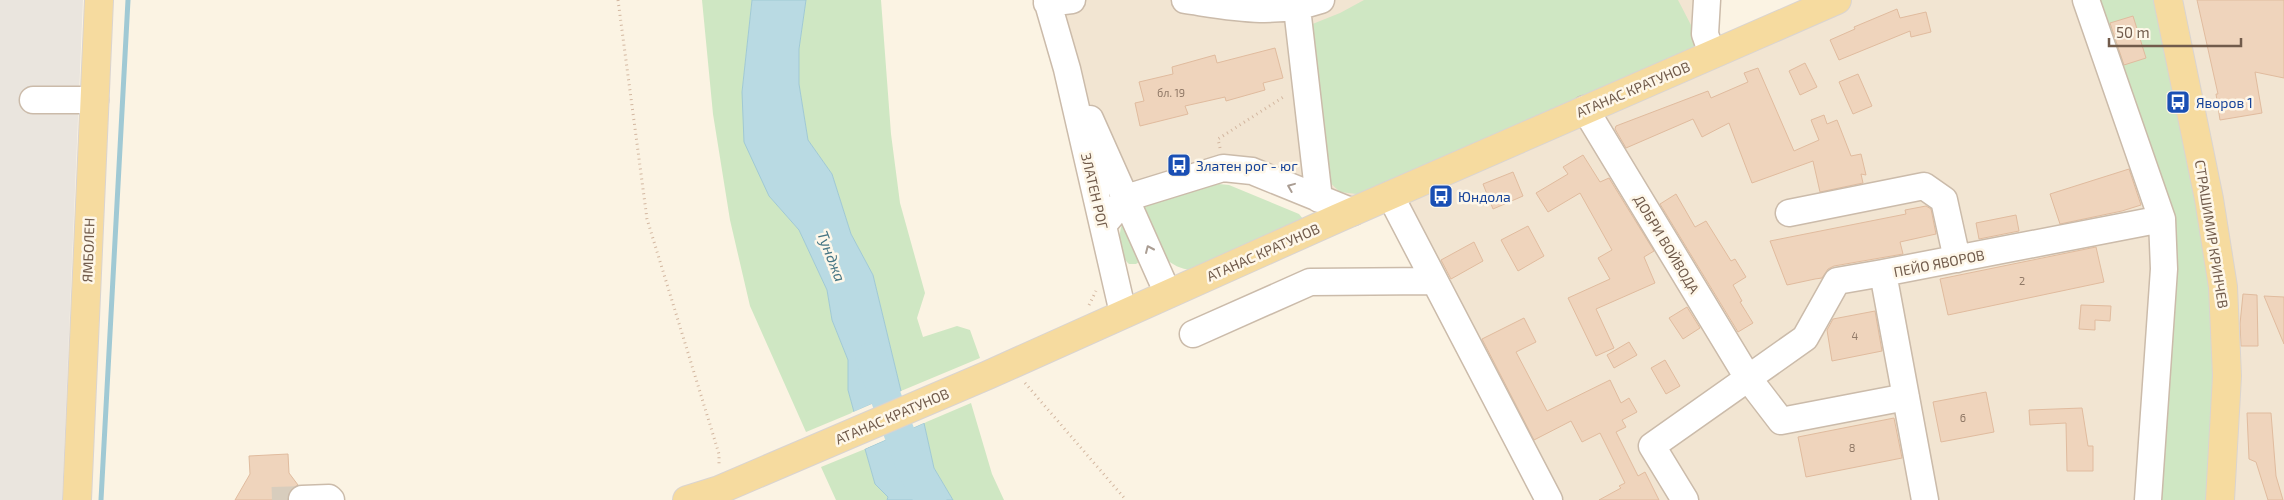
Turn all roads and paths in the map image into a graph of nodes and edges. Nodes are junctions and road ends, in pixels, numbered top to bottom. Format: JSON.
{"nodes":[{"id":1,"x":99,"y":0,"type":"edge"},
{"id":2,"x":618,"y":0,"type":"edge"},
{"id":3,"x":1184,"y":0,"type":"edge"},
{"id":4,"x":1707,"y":0,"type":"edge"},
{"id":5,"x":1838,"y":0,"type":"edge"},
{"id":6,"x":2086,"y":0,"type":"edge"},
{"id":7,"x":2168,"y":0,"type":"edge"},
{"id":8,"x":1056,"y":1,"type":"edge"},
{"id":9,"x":1309,"y":4,"type":"edge"},
{"id":10,"x":1712,"y":54,"type":"junction"},
{"id":11,"x":1067,"y":69,"type":"junction"},
{"id":12,"x":1306,"y":84,"type":"junction"},
{"id":13,"x":33,"y":100,"type":"dead end"},
{"id":14,"x":95,"y":100,"type":"junction"},
{"id":15,"x":1585,"y":109,"type":"junction"},
{"id":16,"x":1223,"y":168,"type":"junction"},
{"id":17,"x":1390,"y":195,"type":"junction"},
{"id":18,"x":1126,"y":198,"type":"junction"},
{"id":19,"x":1319,"y":198,"type":"junction"},
{"id":20,"x":1353,"y":212,"type":"junction"},
{"id":21,"x":1789,"y":213,"type":"dead end"},
{"id":22,"x":2162,"y":219,"type":"junction"},
{"id":23,"x":1103,"y":225,"type":"junction"},
{"id":24,"x":1957,"y":259,"type":"junction"},
{"id":25,"x":1883,"y":273,"type":"junction"},
{"id":26,"x":1434,"y":281,"type":"junction"},
{"id":27,"x":1099,"y":286,"type":"dead end"},
{"id":28,"x":1168,"y":294,"type":"junction"},
{"id":29,"x":1083,"y":311,"type":"dead end"},
{"id":30,"x":1123,"y":313,"type":"junction"},
{"id":31,"x":1193,"y":334,"type":"dead end"},
{"id":32,"x":998,"y":370,"type":"junction"},
{"id":33,"x":1748,"y":378,"type":"junction"},
{"id":34,"x":1906,"y":397,"type":"junction"},
{"id":35,"x":720,"y":495,"type":"edge"},
{"id":36,"x":302,"y":499,"type":"edge"},
{"id":37,"x":77,"y":500,"type":"edge"},
{"id":38,"x":331,"y":500,"type":"edge"},
{"id":39,"x":687,"y":500,"type":"edge"},
{"id":40,"x":1126,"y":500,"type":"edge"},
{"id":41,"x":1549,"y":500,"type":"edge"},
{"id":42,"x":1685,"y":500,"type":"edge"},
{"id":43,"x":1925,"y":500,"type":"edge"},
{"id":44,"x":2148,"y":500,"type":"edge"},
{"id":45,"x":2220,"y":500,"type":"edge"}],
"edges":[{"from":1,"to":14,"type":"main road","name":"ЯМБОЛЕН"},
{"from":2,"to":35,"type":"path"},
{"from":3,"to":9,"type":"street"},
{"from":4,"to":10,"type":"street"},
{"from":5,"to":10,"type":"main road","name":"АТАНАС КРАТУНОВ"},
{"from":6,"to":22,"type":"street"},
{"from":7,"to":45,"type":"main road","name":"СТРАШИМИР КРИНЧЕВ"},
{"from":8,"to":11,"type":"street","name":"ЗЛАТЕН РОГ"},
{"from":9,"to":12,"type":"street"},
{"from":10,"to":15,"type":"main road","name":"АТАНАС КРАТУНОВ"},
{"from":11,"to":18,"type":"street","name":"ЗЛАТЕН РОГ"},
{"from":11,"to":23,"type":"street","name":"ЗЛАТЕН РОГ"},
{"from":12,"to":16,"type":"path"},
{"from":12,"to":19,"type":"street"},
{"from":13,"to":14,"type":"street"},
{"from":14,"to":37,"type":"main road","name":"ЯМБОЛЕН"},
{"from":15,"to":17,"type":"main road","name":"АТАНАС КРАТУНОВ"},
{"from":15,"to":33,"type":"street","name":"ДОБРИ ВОЙВОДА"},
{"from":16,"to":18,"type":"street"},
{"from":19,"to":16,"type":"street","one_way":true},
{"from":17,"to":20,"type":"main road","name":"АТАНАС КРАТУНОВ"},
{"from":17,"to":26,"type":"street"},
{"from":18,"to":23,"type":"street"},
{"from":28,"to":18,"type":"street","name":"ЗЛАТЕН РОГ","one_way":true},
{"from":19,"to":20,"type":"street"},
{"from":20,"to":28,"type":"main road","name":"АТАНАС КРАТУНОВ"},
{"from":21,"to":24,"type":"street"},
{"from":22,"to":24,"type":"street","name":"ПЕЙО ЯВОРОВ"},
{"from":22,"to":44,"type":"street"},
{"from":23,"to":30,"type":"street","name":"ЗЛАТЕН РОГ"},
{"from":24,"to":25,"type":"street","name":"ПЕЙО ЯВОРОВ"},
{"from":25,"to":33,"type":"street"},
{"from":25,"to":34,"type":"street","name":"ПЕЙО ЯВОРОВ"},
{"from":26,"to":31,"type":"street"},
{"from":26,"to":41,"type":"street"},
{"from":27,"to":29,"type":"path"},
{"from":28,"to":30,"type":"main road","name":"АТАНАС КРАТУНОВ"},
{"from":30,"to":32,"type":"main road","name":"АТАНАС КРАТУНОВ"},
{"from":32,"to":35,"type":"main road","name":"АТАНАС КРАТУНОВ"},
{"from":32,"to":40,"type":"path"},
{"from":33,"to":34,"type":"street","name":"ДОБРИ ВОЙВОДА"},
{"from":33,"to":42,"type":"street"},
{"from":34,"to":43,"type":"street","name":"ПЕЙО ЯВОРОВ"},
{"from":35,"to":39,"type":"main road","name":"АТАНАС КРАТУНОВ"},
{"from":36,"to":38,"type":"street"}]}
